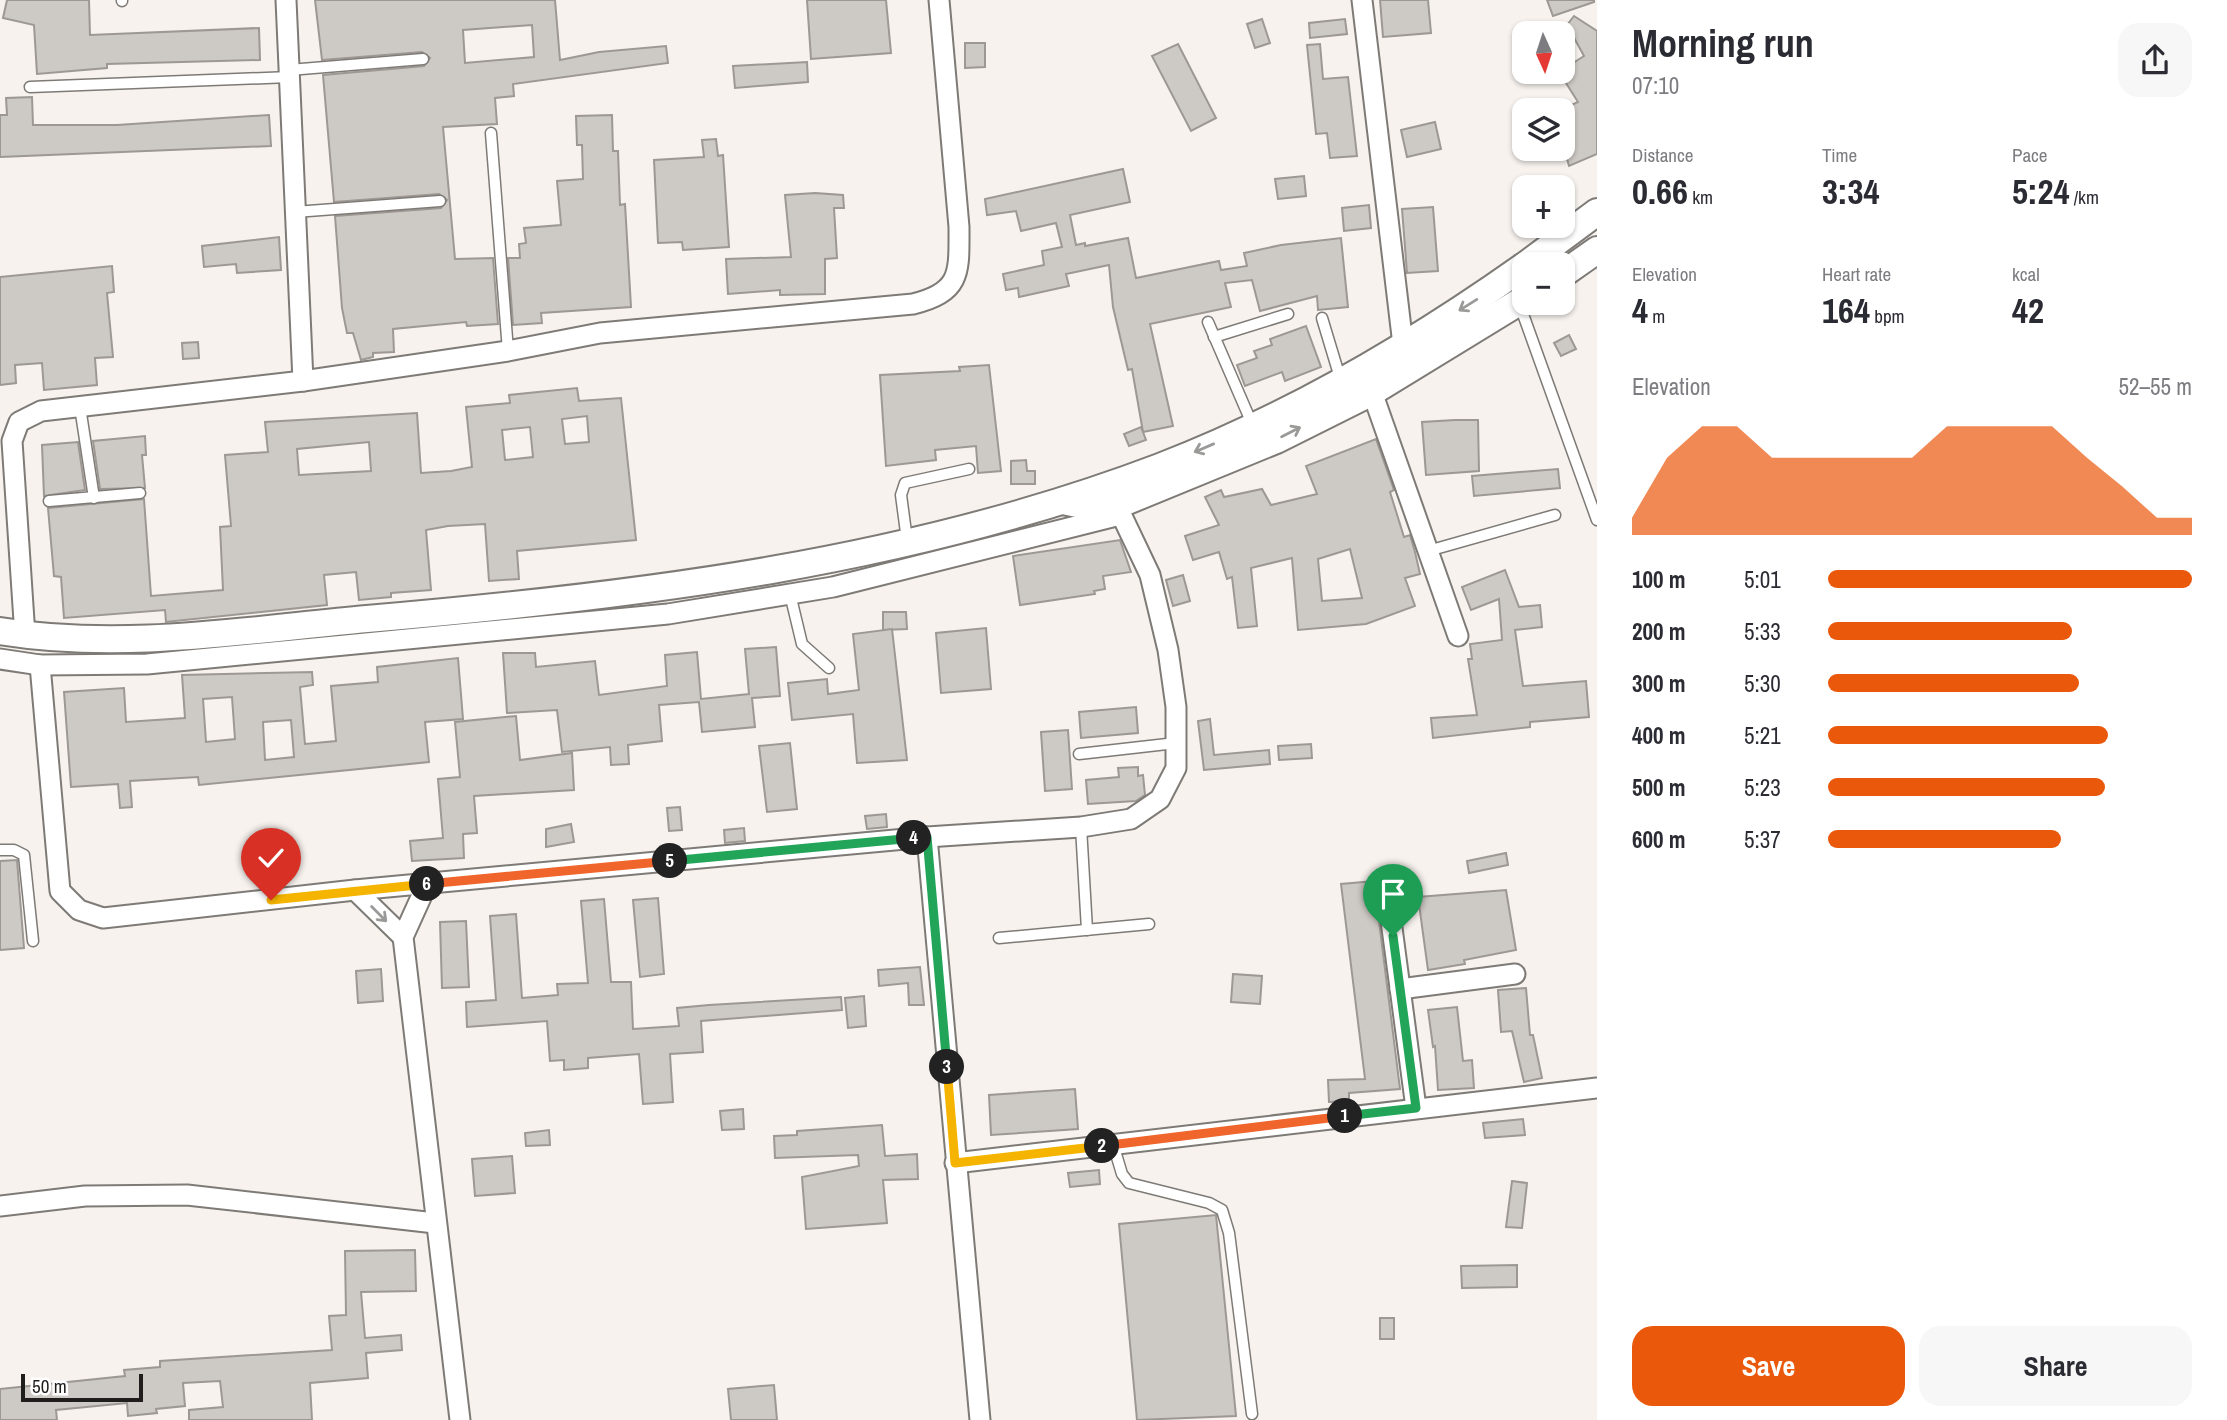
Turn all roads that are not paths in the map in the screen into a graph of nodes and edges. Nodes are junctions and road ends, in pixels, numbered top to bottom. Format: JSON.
{"nodes":[{"id":1,"x":286,"y":0,"type":"edge"},
{"id":2,"x":939,"y":0,"type":"edge"},
{"id":3,"x":1362,"y":0,"type":"edge"},
{"id":4,"x":423,"y":59,"type":"dead end"},
{"id":5,"x":289,"y":74,"type":"junction"},
{"id":6,"x":30,"y":87,"type":"dead end"},
{"id":7,"x":491,"y":133,"type":"dead end"},
{"id":8,"x":440,"y":201,"type":"dead end"},
{"id":9,"x":295,"y":212,"type":"junction"},
{"id":10,"x":1597,"y":212,"type":"edge"},
{"id":11,"x":1597,"y":250,"type":"edge"},
{"id":12,"x":1543,"y":252,"type":"edge"},
{"id":13,"x":1575,"y":266,"type":"edge"},
{"id":14,"x":1512,"y":274,"type":"edge"},
{"id":15,"x":1512,"y":306,"type":"edge"},
{"id":16,"x":1288,"y":314,"type":"dead end"},
{"id":17,"x":1526,"y":315,"type":"edge"},
{"id":18,"x":1322,"y":318,"type":"dead end"},
{"id":19,"x":1208,"y":322,"type":"dead end"},
{"id":20,"x":1214,"y":337,"type":"junction"},
{"id":21,"x":1403,"y":345,"type":"junction"},
{"id":22,"x":508,"y":351,"type":"junction"},
{"id":23,"x":303,"y":381,"type":"junction"},
{"id":24,"x":1341,"y":382,"type":"junction"},
{"id":25,"x":1372,"y":392,"type":"junction"},
{"id":26,"x":80,"y":407,"type":"junction"},
{"id":27,"x":1253,"y":427,"type":"junction"},
{"id":28,"x":969,"y":468,"type":"dead end"},
{"id":29,"x":140,"y":493,"type":"dead end"},
{"id":30,"x":94,"y":498,"type":"junction"},
{"id":31,"x":49,"y":500,"type":"dead end"},
{"id":32,"x":1114,"y":502,"type":"junction"},
{"id":33,"x":1555,"y":515,"type":"dead end"},
{"id":34,"x":1597,"y":520,"type":"edge"},
{"id":35,"x":907,"y":544,"type":"junction"},
{"id":36,"x":1427,"y":551,"type":"junction"},
{"id":37,"x":790,"y":594,"type":"junction"},
{"id":38,"x":13,"y":634,"type":"edge"},
{"id":39,"x":1458,"y":636,"type":"dead end"},
{"id":40,"x":251,"y":642,"type":"junction"},
{"id":41,"x":0,"y":659,"type":"edge"},
{"id":42,"x":40,"y":665,"type":"junction"},
{"id":43,"x":829,"y":668,"type":"dead end"},
{"id":44,"x":1176,"y":743,"type":"junction"},
{"id":45,"x":1079,"y":754,"type":"dead end"},
{"id":46,"x":1081,"y":827,"type":"junction"},
{"id":47,"x":927,"y":837,"type":"junction"},
{"id":48,"x":0,"y":850,"type":"edge"},
{"id":49,"x":1386,"y":883,"type":"dead end"},
{"id":50,"x":427,"y":884,"type":"junction"},
{"id":51,"x":355,"y":890,"type":"junction"},
{"id":52,"x":1149,"y":924,"type":"dead end"},
{"id":53,"x":1087,"y":930,"type":"junction"},
{"id":54,"x":403,"y":937,"type":"junction"},
{"id":55,"x":999,"y":939,"type":"dead end"},
{"id":56,"x":33,"y":941,"type":"dead end"},
{"id":57,"x":1515,"y":974,"type":"dead end"},
{"id":58,"x":1400,"y":989,"type":"junction"},
{"id":59,"x":1597,"y":1088,"type":"edge"},
{"id":60,"x":1416,"y":1108,"type":"junction"},
{"id":61,"x":1113,"y":1144,"type":"junction"},
{"id":62,"x":955,"y":1163,"type":"junction"},
{"id":63,"x":0,"y":1206,"type":"edge"},
{"id":64,"x":435,"y":1223,"type":"junction"},
{"id":65,"x":1252,"y":1414,"type":"dead end"},
{"id":66,"x":460,"y":1420,"type":"edge"},
{"id":67,"x":980,"y":1420,"type":"edge"}],
"edges":[{"from":1,"to":5,"type":"street"},
{"from":2,"to":22,"type":"street"},
{"from":3,"to":21,"type":"street"},
{"from":4,"to":5,"type":"lane"},
{"from":5,"to":6,"type":"lane"},
{"from":5,"to":9,"type":"street"},
{"from":7,"to":22,"type":"lane"},
{"from":8,"to":9,"type":"lane"},
{"from":9,"to":23,"type":"street"},
{"from":10,"to":12,"type":"main road"},
{"from":11,"to":13,"type":"main road"},
{"from":14,"to":21,"type":"main road","one_way":true},
{"from":15,"to":25,"type":"main road"},
{"from":16,"to":20,"type":"lane"},
{"from":17,"to":34,"type":"lane"},
{"from":18,"to":24,"type":"lane"},
{"from":19,"to":20,"type":"lane"},
{"from":20,"to":27,"type":"lane"},
{"from":21,"to":24,"type":"main road"},
{"from":22,"to":23,"type":"street"},
{"from":23,"to":26,"type":"street"},
{"from":24,"to":27,"type":"main road"},
{"from":32,"to":25,"type":"main road","one_way":true},
{"from":25,"to":36,"type":"street"},
{"from":26,"to":30,"type":"lane"},
{"from":26,"to":38,"type":"street"},
{"from":27,"to":32,"type":"main road","one_way":true},
{"from":28,"to":35,"type":"lane"},
{"from":29,"to":30,"type":"lane"},
{"from":30,"to":31,"type":"lane"},
{"from":32,"to":35,"type":"main road"},
{"from":32,"to":37,"type":"street"},
{"from":32,"to":44,"type":"street"},
{"from":33,"to":36,"type":"lane"},
{"from":35,"to":40,"type":"main road"},
{"from":36,"to":39,"type":"street"},
{"from":37,"to":40,"type":"street"},
{"from":37,"to":43,"type":"lane"},
{"from":38,"to":40,"type":"main road"},
{"from":40,"to":42,"type":"street"},
{"from":41,"to":42,"type":"street"},
{"from":42,"to":51,"type":"street"},
{"from":44,"to":45,"type":"lane"},
{"from":44,"to":46,"type":"street"},
{"from":46,"to":47,"type":"street"},
{"from":46,"to":53,"type":"lane"},
{"from":47,"to":50,"type":"street"},
{"from":47,"to":62,"type":"street"},
{"from":48,"to":56,"type":"lane"},
{"from":49,"to":58,"type":"street"},
{"from":50,"to":51,"type":"street"},
{"from":50,"to":54,"type":"street"},
{"from":51,"to":54,"type":"street","one_way":true},
{"from":52,"to":53,"type":"lane"},
{"from":53,"to":55,"type":"lane"},
{"from":54,"to":64,"type":"street"},
{"from":57,"to":58,"type":"street"},
{"from":58,"to":60,"type":"street"},
{"from":59,"to":60,"type":"street"},
{"from":60,"to":61,"type":"street"},
{"from":61,"to":62,"type":"street"},
{"from":61,"to":65,"type":"lane"},
{"from":62,"to":67,"type":"street"},
{"from":63,"to":64,"type":"street"},
{"from":64,"to":66,"type":"street"}]}
